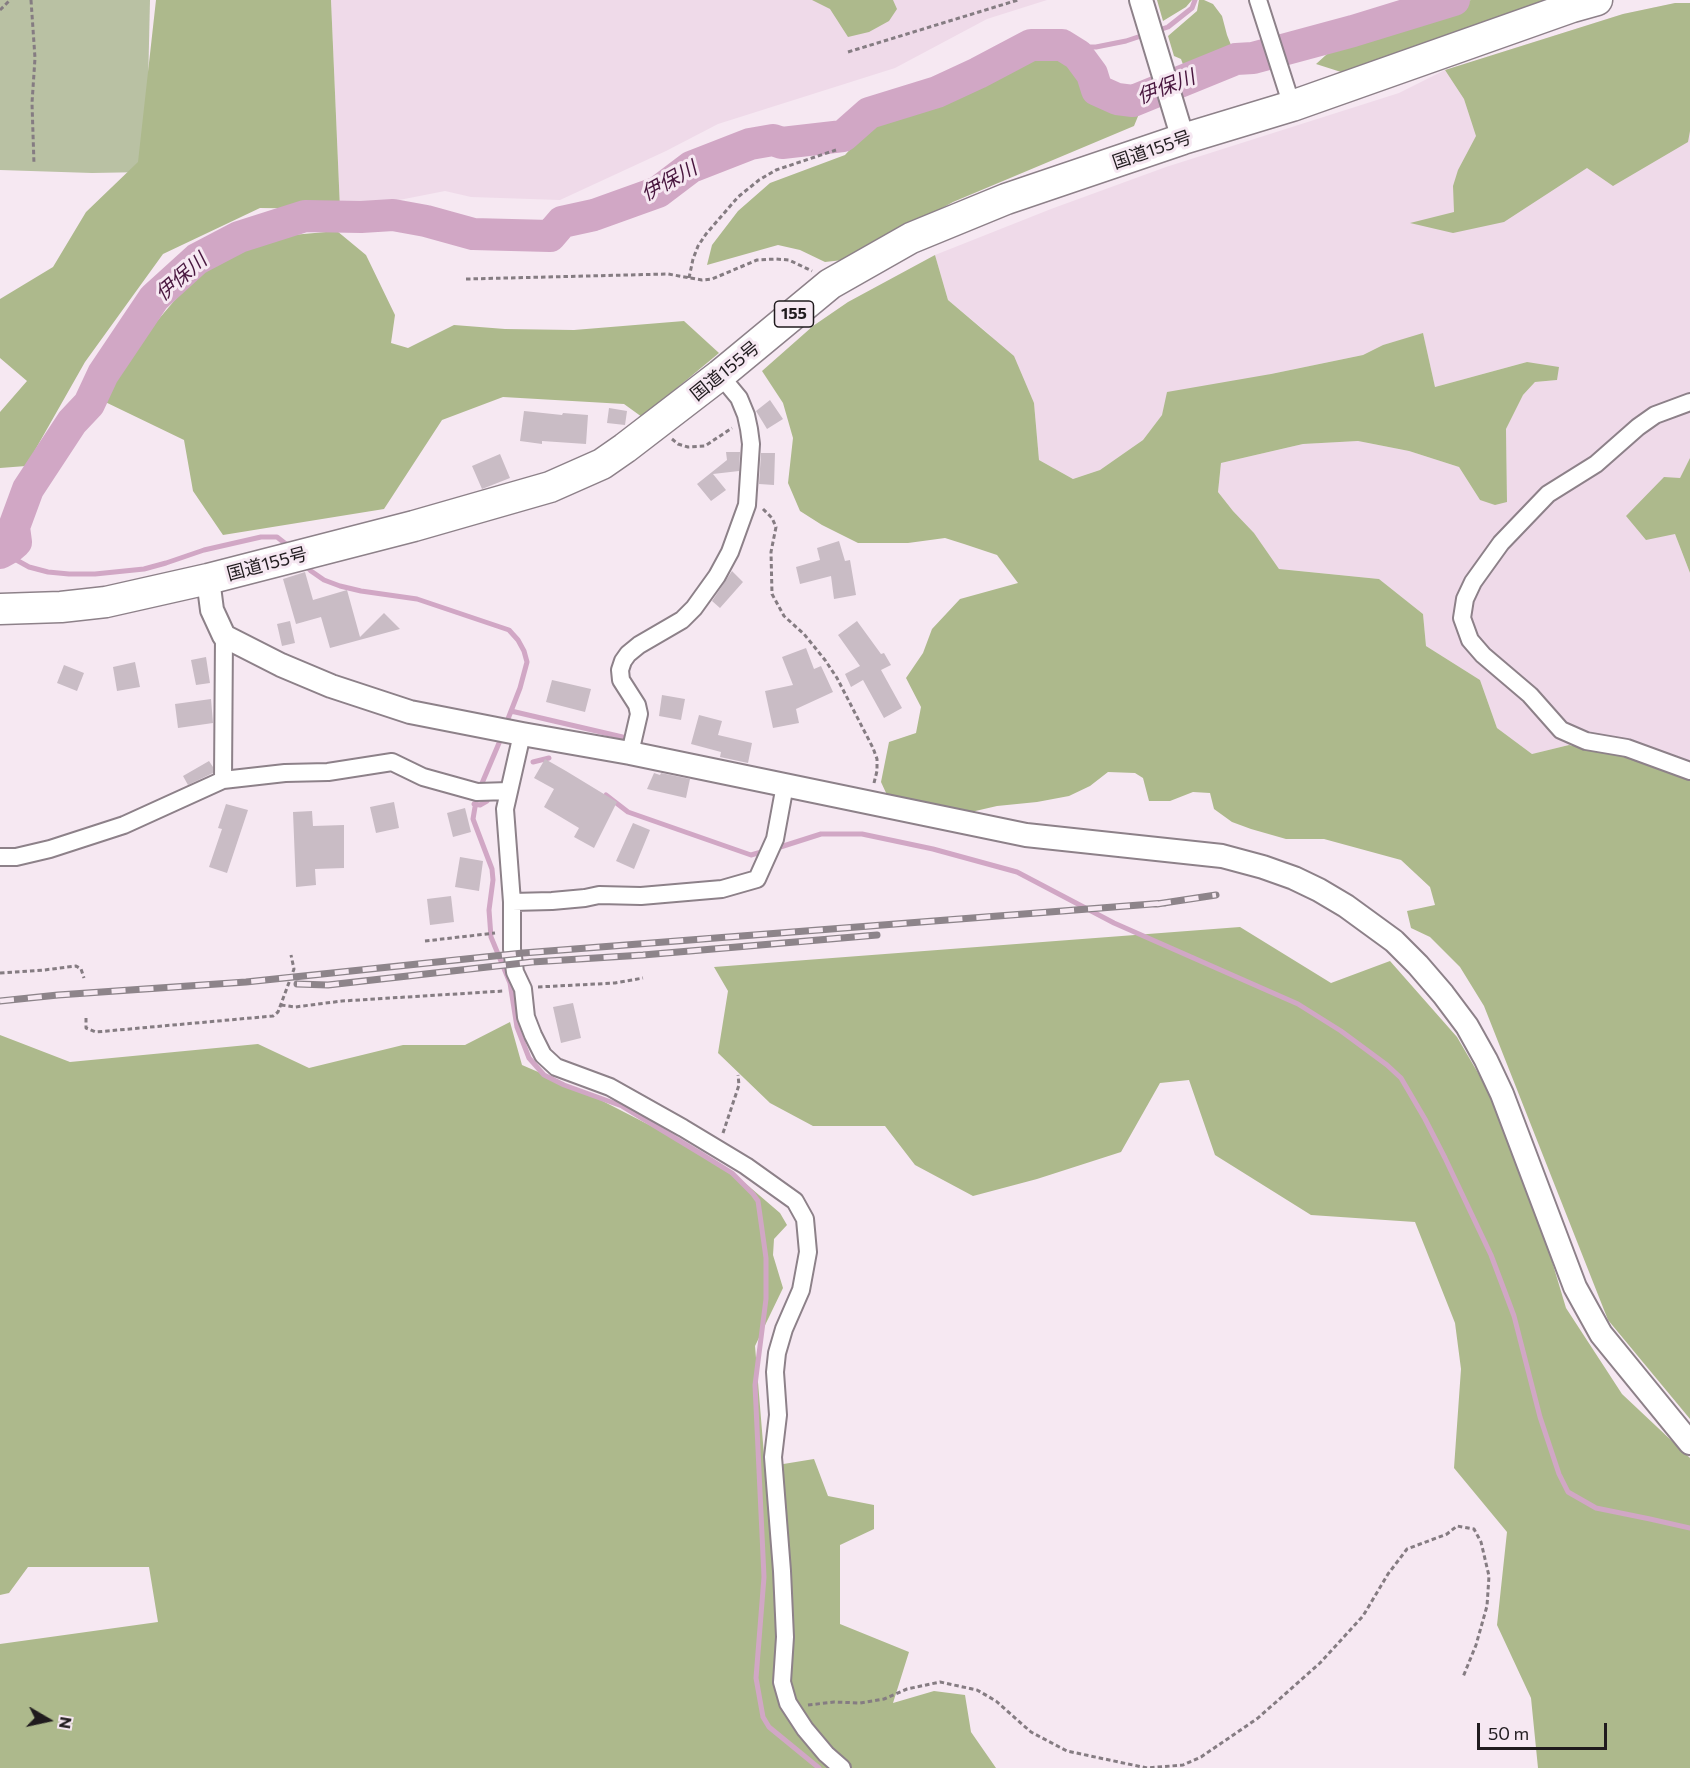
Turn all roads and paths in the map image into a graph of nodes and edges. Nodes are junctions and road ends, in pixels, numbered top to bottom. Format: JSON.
{"nodes":[{"id":1,"x":10,"y":0,"type":"edge"},
{"id":2,"x":31,"y":0,"type":"edge"},
{"id":3,"x":1018,"y":0,"type":"edge"},
{"id":4,"x":1258,"y":0,"type":"edge"},
{"id":5,"x":1597,"y":0,"type":"edge"},
{"id":6,"x":1143,"y":7,"type":"edge"},
{"id":7,"x":0,"y":10,"type":"edge"},
{"id":8,"x":848,"y":52,"type":"dead end"},
{"id":9,"x":1292,"y":106,"type":"junction"},
{"id":10,"x":1183,"y":139,"type":"junction"},
{"id":11,"x":836,"y":150,"type":"dead end"},
{"id":12,"x":34,"y":164,"type":"dead end"},
{"id":13,"x":689,"y":278,"type":"junction"},
{"id":14,"x":466,"y":279,"type":"dead end"},
{"id":15,"x":830,"y":284,"type":"junction"},
{"id":16,"x":720,"y":375,"type":"junction"},
{"id":17,"x":1690,"y":402,"type":"edge"},
{"id":18,"x":747,"y":420,"type":"junction"},
{"id":19,"x":660,"y":423,"type":"junction"},
{"id":20,"x":747,"y":505,"type":"junction"},
{"id":21,"x":208,"y":579,"type":"junction"},
{"id":22,"x":0,"y":609,"type":"edge"},
{"id":23,"x":225,"y":636,"type":"junction"},
{"id":24,"x":522,"y":734,"type":"junction"},
{"id":25,"x":630,"y":753,"type":"junction"},
{"id":26,"x":1690,"y":771,"type":"edge"},
{"id":27,"x":223,"y":780,"type":"junction"},
{"id":28,"x":785,"y":785,"type":"junction"},
{"id":29,"x":508,"y":791,"type":"junction"},
{"id":30,"x":870,"y":802,"type":"junction"},
{"id":31,"x":0,"y":857,"type":"edge"},
{"id":32,"x":512,"y":902,"type":"junction"},
{"id":33,"x":513,"y":935,"type":"junction"},
{"id":34,"x":425,"y":941,"type":"dead end"},
{"id":35,"x":291,"y":955,"type":"dead end"},
{"id":36,"x":0,"y":973,"type":"edge"},
{"id":37,"x":84,"y":978,"type":"dead end"},
{"id":38,"x":643,"y":978,"type":"dead end"},
{"id":39,"x":523,"y":989,"type":"junction"},
{"id":40,"x":281,"y":1005,"type":"junction"},
{"id":41,"x":86,"y":1018,"type":"dead end"},
{"id":42,"x":738,"y":1075,"type":"dead end"},
{"id":43,"x":720,"y":1150,"type":"junction"},
{"id":44,"x":1690,"y":1443,"type":"edge"},
{"id":45,"x":1463,"y":1677,"type":"dead end"},
{"id":46,"x":792,"y":1709,"type":"junction"},
{"id":47,"x":842,"y":1768,"type":"edge"}],
"edges":[{"from":1,"to":7,"type":"path"},
{"from":2,"to":12,"type":"path"},
{"from":3,"to":8,"type":"path"},
{"from":4,"to":9,"type":"street"},
{"from":5,"to":9,"type":"highway","name":"国道155号","number":"155"},
{"from":6,"to":10,"type":"street"},
{"from":9,"to":10,"type":"highway","name":"国道155号","number":"155"},
{"from":10,"to":15,"type":"highway","name":"国道155号","number":"155"},
{"from":11,"to":13,"type":"path"},
{"from":13,"to":14,"type":"path"},
{"from":13,"to":15,"type":"path"},
{"from":15,"to":16,"type":"highway","name":"国道155号","number":"155"},
{"from":16,"to":18,"type":"street"},
{"from":16,"to":19,"type":"highway","name":"国道155号","number":"155"},
{"from":17,"to":26,"type":"street"},
{"from":18,"to":19,"type":"path"},
{"from":18,"to":20,"type":"street"},
{"from":19,"to":21,"type":"highway","name":"国道155号","number":"155"},
{"from":20,"to":25,"type":"street"},
{"from":20,"to":30,"type":"path"},
{"from":21,"to":22,"type":"highway","name":"国道155号","number":"155"},
{"from":21,"to":23,"type":"street"},
{"from":23,"to":24,"type":"street"},
{"from":23,"to":27,"type":"street"},
{"from":24,"to":25,"type":"street"},
{"from":24,"to":29,"type":"street"},
{"from":25,"to":28,"type":"street"},
{"from":27,"to":29,"type":"street"},
{"from":27,"to":31,"type":"street"},
{"from":28,"to":30,"type":"street"},
{"from":28,"to":32,"type":"street"},
{"from":29,"to":32,"type":"street"},
{"from":30,"to":44,"type":"street"},
{"from":32,"to":33,"type":"street"},
{"from":33,"to":34,"type":"path"},
{"from":33,"to":39,"type":"street"},
{"from":35,"to":40,"type":"path"},
{"from":36,"to":37,"type":"path"},
{"from":38,"to":39,"type":"path"},
{"from":39,"to":40,"type":"path"},
{"from":39,"to":43,"type":"street"},
{"from":40,"to":41,"type":"path"},
{"from":42,"to":43,"type":"path"},
{"from":43,"to":46,"type":"street"},
{"from":45,"to":46,"type":"path"},
{"from":46,"to":47,"type":"street"}]}
